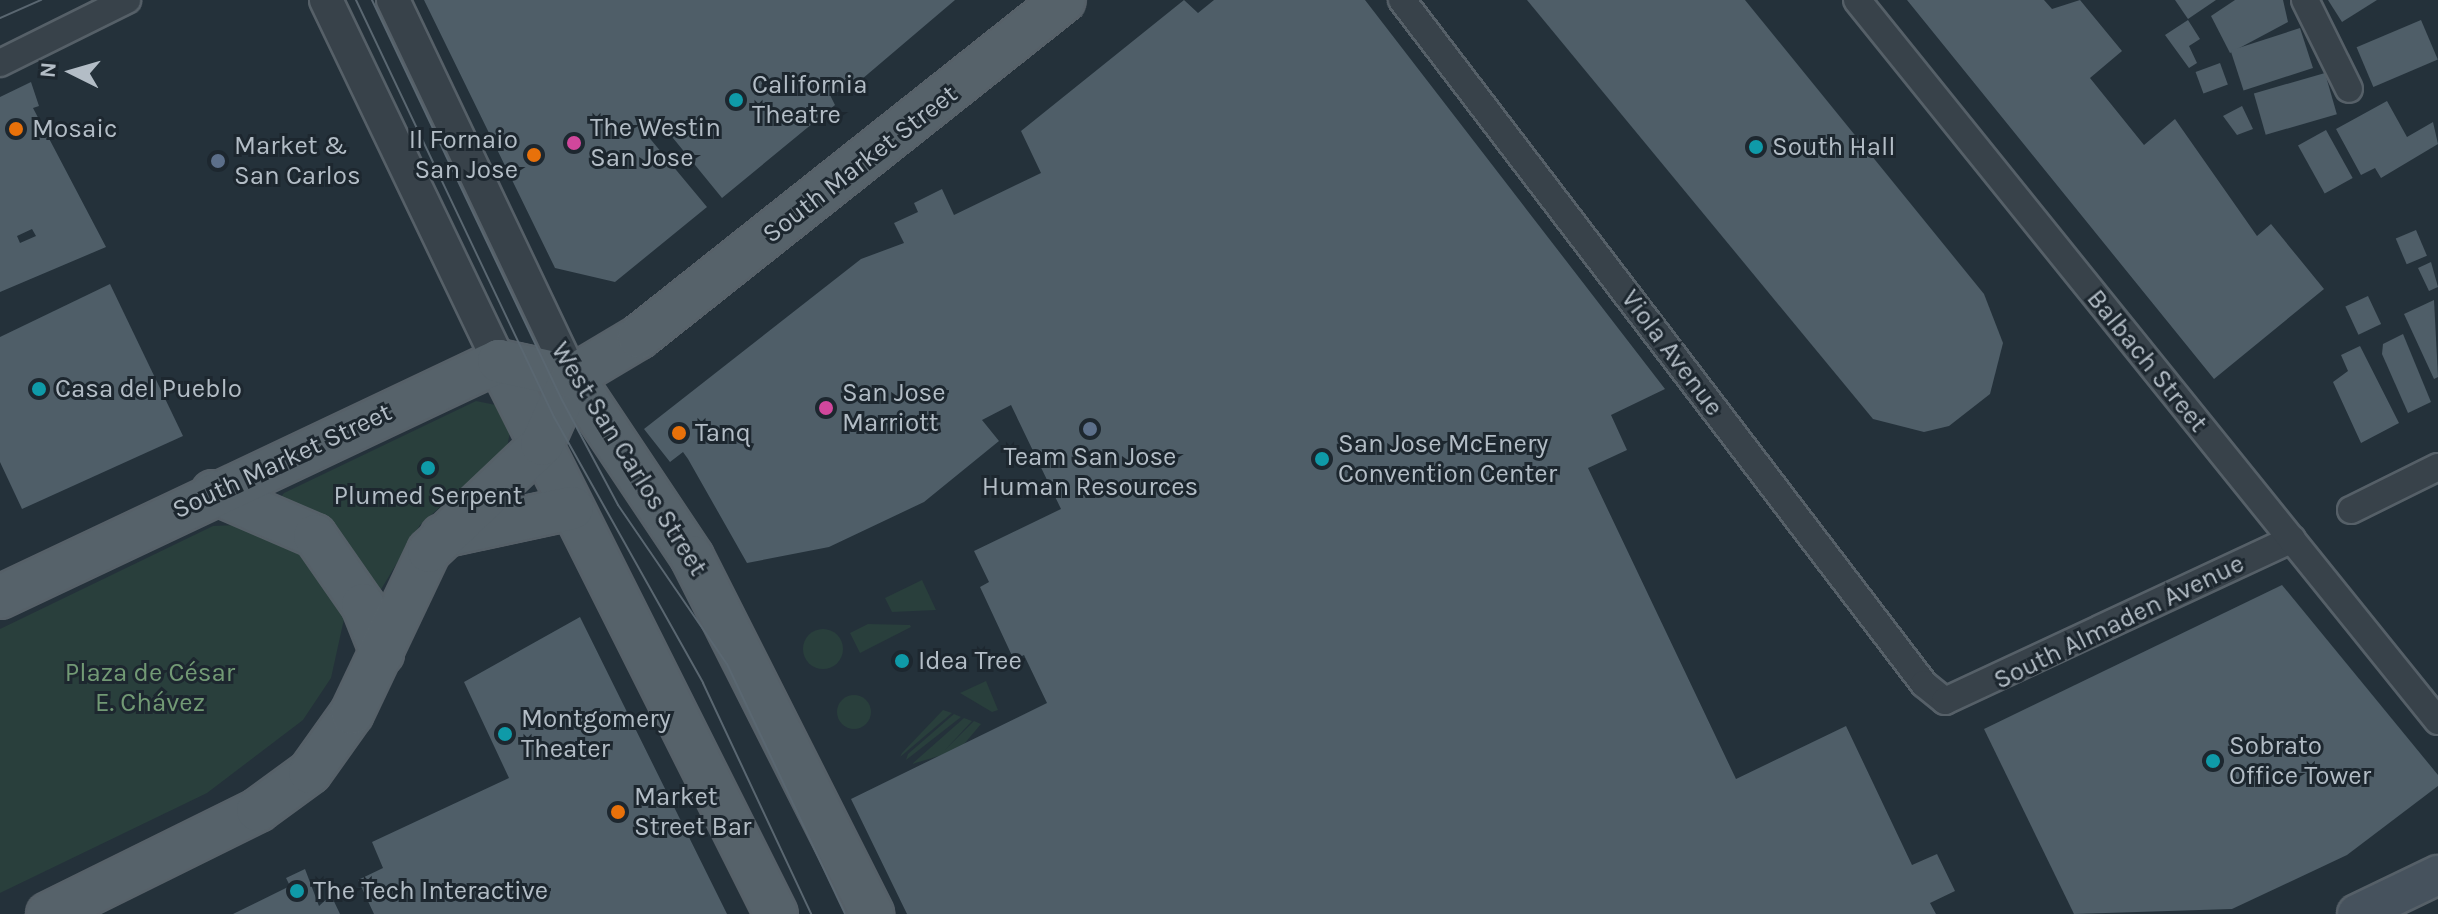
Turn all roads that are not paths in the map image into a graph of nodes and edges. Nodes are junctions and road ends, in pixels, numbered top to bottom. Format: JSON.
{"nodes":[{"id":1,"x":127,"y":0,"type":"edge"},
{"id":2,"x":326,"y":0,"type":"edge"},
{"id":3,"x":393,"y":0,"type":"edge"},
{"id":4,"x":1064,"y":0,"type":"edge"},
{"id":5,"x":1402,"y":0,"type":"edge"},
{"id":6,"x":1857,"y":0,"type":"edge"},
{"id":7,"x":2305,"y":0,"type":"edge"},
{"id":8,"x":0,"y":63,"type":"edge"},
{"id":9,"x":2349,"y":89,"type":"dead end"},
{"id":10,"x":499,"y":361,"type":"junction"},
{"id":11,"x":572,"y":377,"type":"junction"},
{"id":12,"x":542,"y":444,"type":"junction"},
{"id":13,"x":2438,"y":467,"type":"edge"},
{"id":14,"x":213,"y":492,"type":"junction"},
{"id":15,"x":572,"y":508,"type":"junction"},
{"id":16,"x":2351,"y":510,"type":"dead end"},
{"id":17,"x":441,"y":536,"type":"junction"},
{"id":18,"x":2292,"y":539,"type":"junction"},
{"id":19,"x":0,"y":597,"type":"edge"},
{"id":20,"x":382,"y":653,"type":"junction"},
{"id":21,"x":1945,"y":701,"type":"joint"},
{"id":22,"x":2438,"y":721,"type":"edge"},
{"id":23,"x":2438,"y":875,"type":"edge"},
{"id":24,"x":48,"y":914,"type":"edge"},
{"id":25,"x":776,"y":914,"type":"edge"},
{"id":26,"x":872,"y":914,"type":"edge"},
{"id":27,"x":2357,"y":914,"type":"edge"}],
"edges":[{"from":1,"to":8,"type":"street"},
{"from":2,"to":10,"type":"street"},
{"from":3,"to":11,"type":"street","name":"West San Carlos Street"},
{"from":4,"to":11,"type":"main road","name":"South Market Street"},
{"from":5,"to":21,"type":"street","name":"Viola Avenue"},
{"from":6,"to":18,"type":"street","name":"Balbach Street"},
{"from":7,"to":9,"type":"street"},
{"from":10,"to":11,"type":"main road"},
{"from":10,"to":12,"type":"main road"},
{"from":10,"to":14,"type":"main road","name":"South Market Street"},
{"from":11,"to":12,"type":"main road"},
{"from":11,"to":26,"type":"main road","name":"West San Carlos Street"},
{"from":12,"to":15,"type":"main road"},
{"from":12,"to":17,"type":"main road"},
{"from":13,"to":16,"type":"street"},
{"from":14,"to":19,"type":"main road","name":"South Market Street"},
{"from":14,"to":20,"type":"main road"},
{"from":15,"to":17,"type":"main road"},
{"from":15,"to":25,"type":"main road"},
{"from":17,"to":20,"type":"main road"},
{"from":18,"to":21,"type":"street","name":"South Almaden Avenue"},
{"from":18,"to":22,"type":"street","name":"Balbach Street"},
{"from":20,"to":24,"type":"main road"},
{"from":23,"to":27,"type":"main road"}]}
